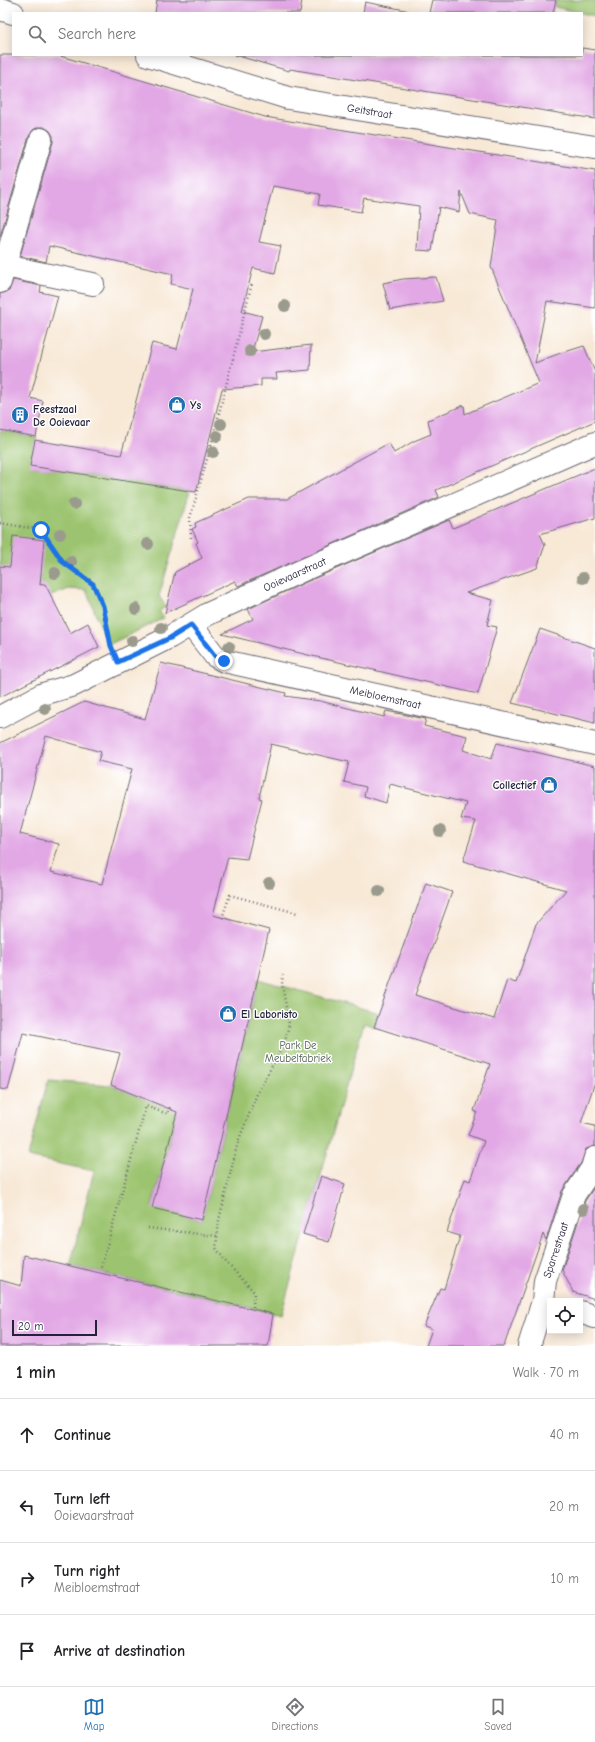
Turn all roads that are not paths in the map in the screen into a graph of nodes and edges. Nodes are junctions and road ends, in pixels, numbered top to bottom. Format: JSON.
{"nodes":[{"id":1,"x":0,"y":9,"type":"edge"},
{"id":2,"x":12,"y":13,"type":"edge"},
{"id":3,"x":151,"y":56,"type":"edge"},
{"id":4,"x":41,"y":139,"type":"dead end"},
{"id":5,"x":595,"y":147,"type":"edge"},
{"id":6,"x":2,"y":271,"type":"edge"},
{"id":7,"x":94,"y":284,"type":"dead end"},
{"id":8,"x":595,"y":443,"type":"edge"},
{"id":9,"x":191,"y":625,"type":"junction"},
{"id":10,"x":0,"y":717,"type":"edge"},
{"id":11,"x":595,"y":744,"type":"edge"},
{"id":12,"x":594,"y":1165,"type":"edge"},
{"id":13,"x":546,"y":1302,"type":"edge"},
{"id":14,"x":583,"y":1313,"type":"edge"},
{"id":15,"x":595,"y":1317,"type":"edge"},
{"id":16,"x":529,"y":1346,"type":"edge"}],
"edges":[{"from":1,"to":2,"type":"street"},
{"from":3,"to":5,"type":"street","name":"Geitstraat"},
{"from":4,"to":6,"type":"street"},
{"from":6,"to":7,"type":"street"},
{"from":8,"to":9,"type":"street","name":"Ooievaarstraat"},
{"from":9,"to":10,"type":"street","name":"Ooievaarstraat"},
{"from":9,"to":11,"type":"street","name":"Meibloemstraat"},
{"from":12,"to":13,"type":"street","name":"Sparrestraat"},
{"from":13,"to":16,"type":"street","name":"Sparrestraat"},
{"from":14,"to":15,"type":"street"}]}
